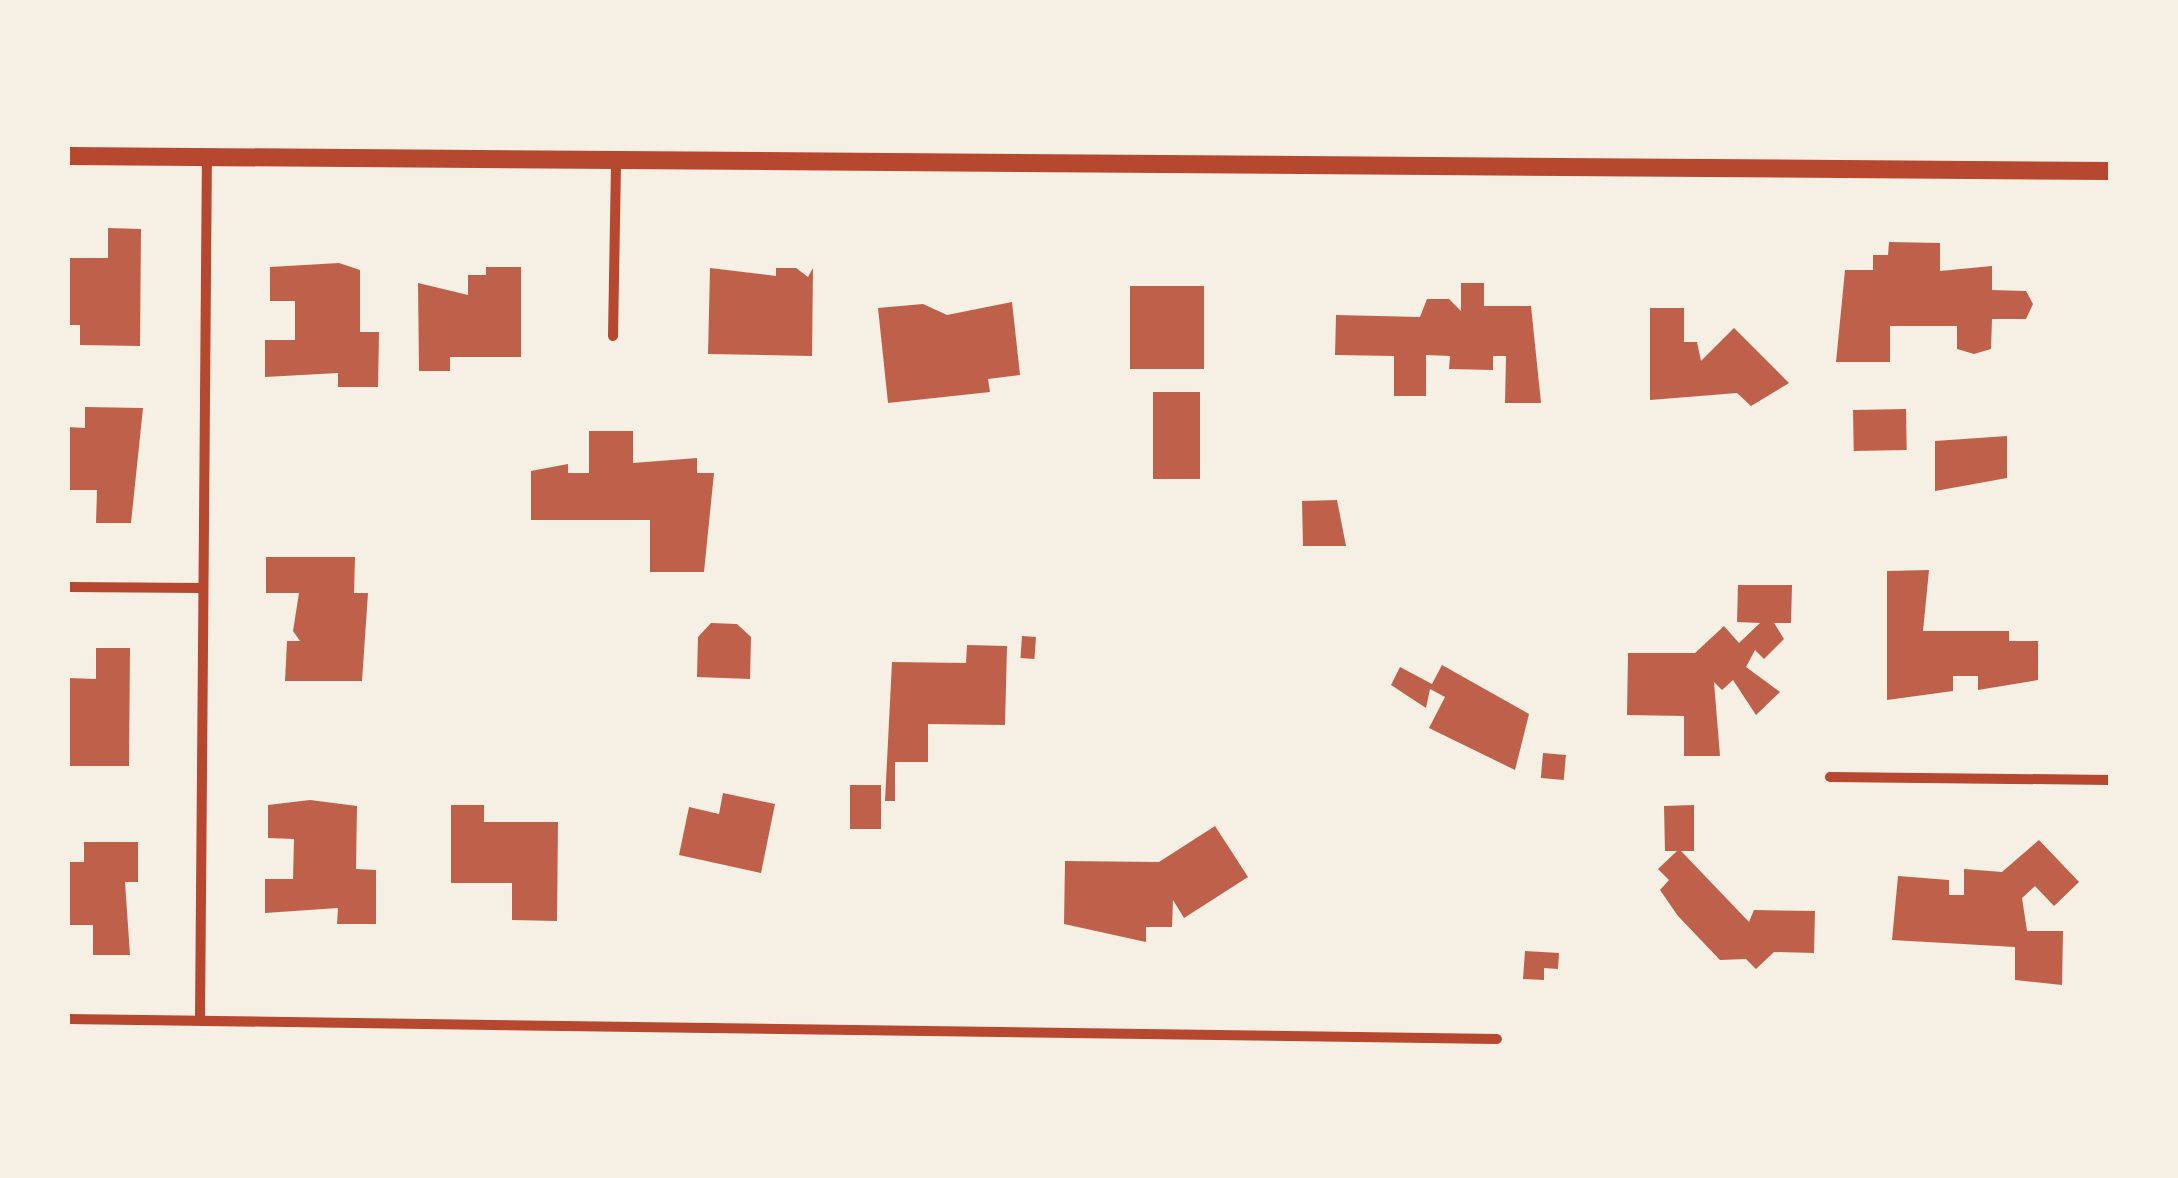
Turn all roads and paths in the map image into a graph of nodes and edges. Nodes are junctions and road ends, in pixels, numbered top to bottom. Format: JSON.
{"nodes":[{"id":1,"x":68,"y":156,"type":"edge"},
{"id":2,"x":207,"y":157,"type":"junction"},
{"id":3,"x":616,"y":159,"type":"junction"},
{"id":4,"x":2110,"y":171,"type":"edge"},
{"id":5,"x":613,"y":336,"type":"dead end"},
{"id":6,"x":68,"y":587,"type":"edge"},
{"id":7,"x":203,"y":588,"type":"junction"},
{"id":8,"x":1830,"y":776,"type":"dead end"},
{"id":9,"x":2110,"y":780,"type":"edge"},
{"id":10,"x":68,"y":1019,"type":"edge"},
{"id":11,"x":200,"y":1020,"type":"junction"},
{"id":12,"x":1497,"y":1040,"type":"dead end"}],
"edges":[{"from":1,"to":2,"type":"street"},
{"from":2,"to":3,"type":"street"},
{"from":2,"to":7,"type":"street"},
{"from":3,"to":4,"type":"street"},
{"from":3,"to":5,"type":"street"},
{"from":6,"to":7,"type":"street"},
{"from":7,"to":11,"type":"street"},
{"from":8,"to":9,"type":"street"},
{"from":10,"to":11,"type":"street"},
{"from":11,"to":12,"type":"street"}]}
